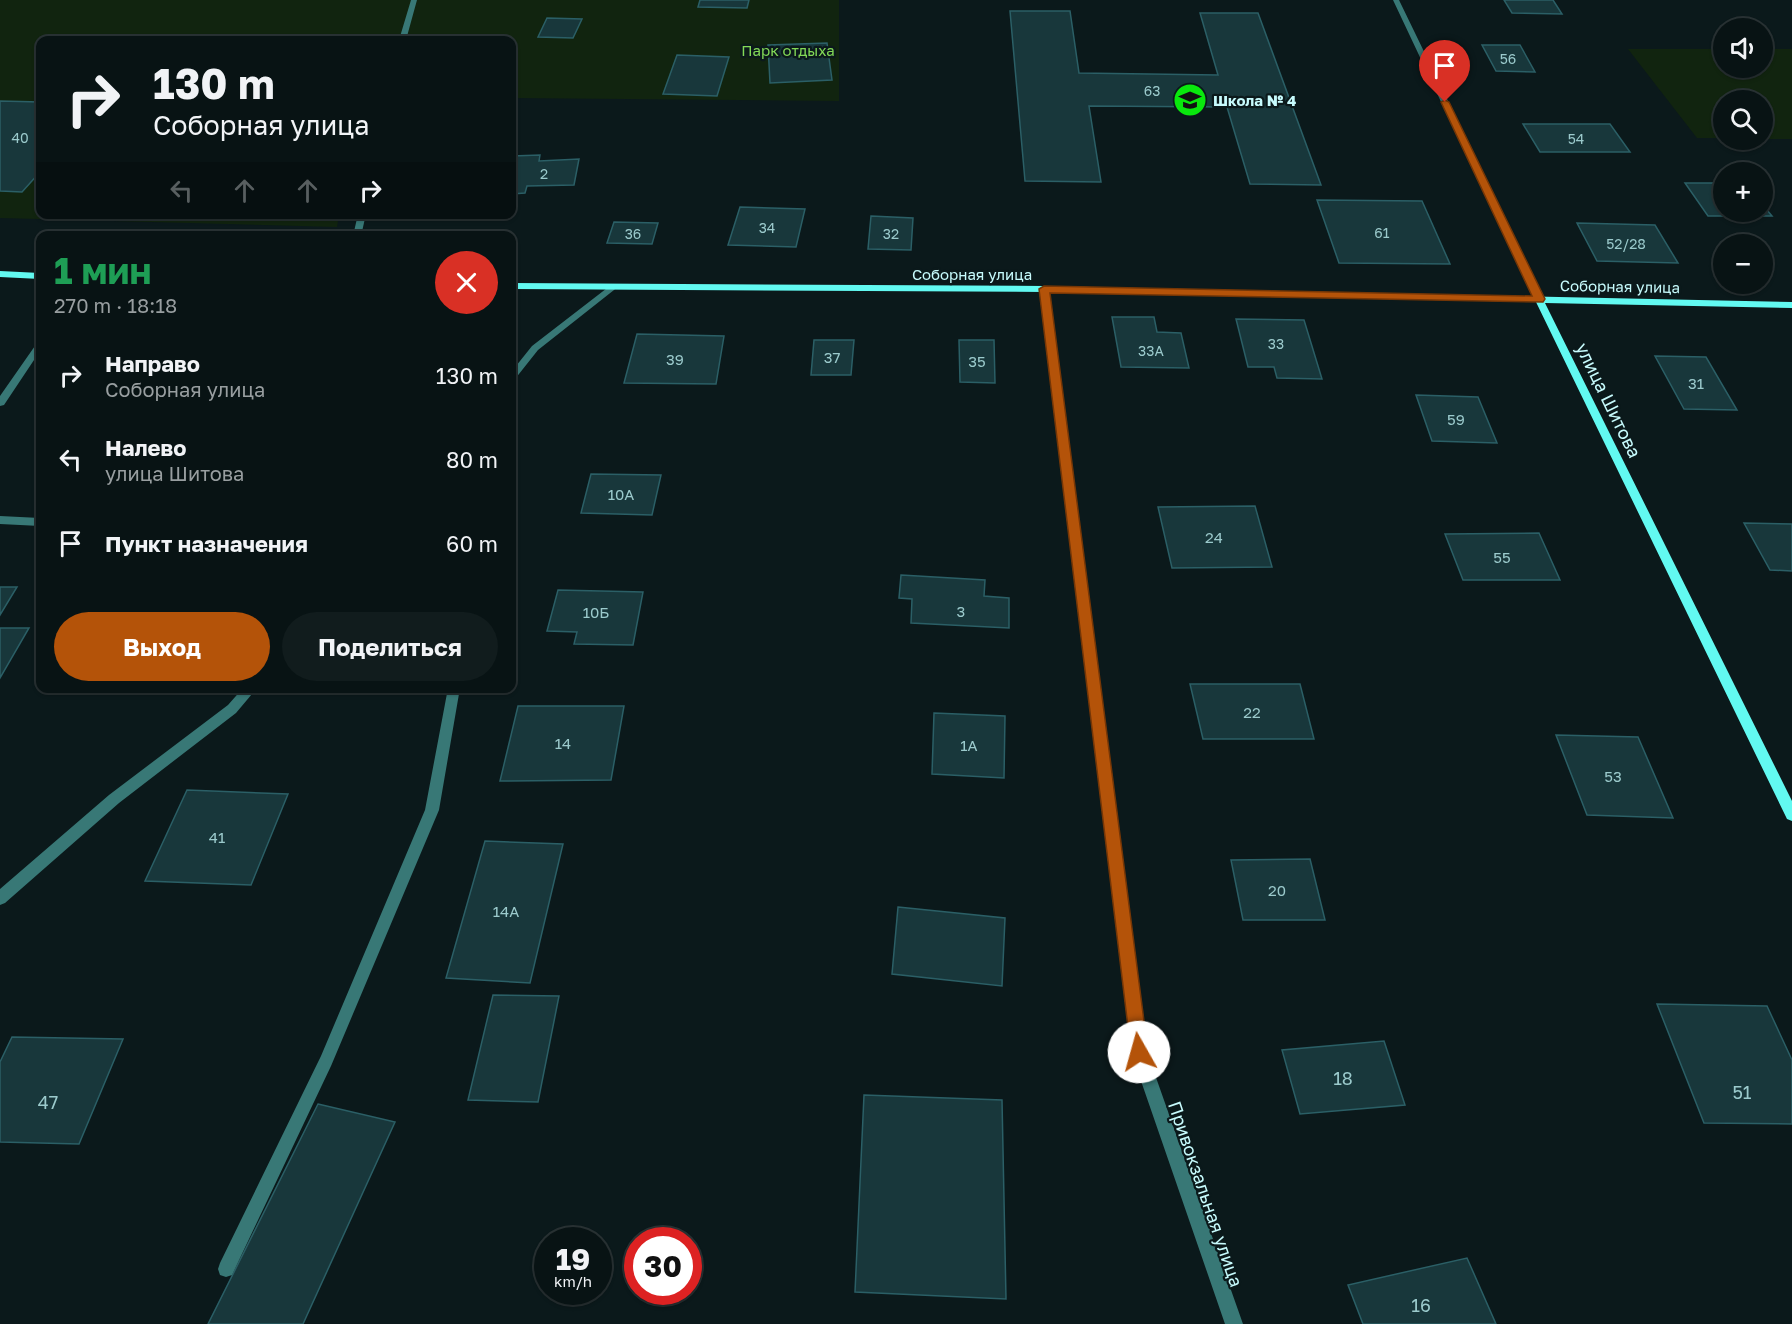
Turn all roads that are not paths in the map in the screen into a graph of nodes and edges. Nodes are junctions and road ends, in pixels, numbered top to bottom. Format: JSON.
{"nodes":[{"id":1,"x":414,"y":0,"type":"edge"},
{"id":2,"x":1396,"y":0,"type":"edge"},
{"id":3,"x":403,"y":36,"type":"edge"},
{"id":4,"x":0,"y":274,"type":"edge"},
{"id":5,"x":36,"y":276,"type":"edge"},
{"id":6,"x":516,"y":286,"type":"edge"},
{"id":7,"x":611,"y":288,"type":"junction"},
{"id":8,"x":1044,"y":289,"type":"junction"},
{"id":9,"x":1539,"y":299,"type":"junction"},
{"id":10,"x":1792,"y":304,"type":"edge"},
{"id":11,"x":36,"y":351,"type":"edge"},
{"id":12,"x":516,"y":372,"type":"edge"},
{"id":13,"x":0,"y":403,"type":"edge"},
{"id":14,"x":0,"y":520,"type":"edge"},
{"id":15,"x":36,"y":522,"type":"edge"},
{"id":16,"x":246,"y":693,"type":"edge"},
{"id":17,"x":453,"y":693,"type":"edge"},
{"id":18,"x":1792,"y":814,"type":"edge"},
{"id":19,"x":0,"y":898,"type":"edge"},
{"id":20,"x":226,"y":1269,"type":"dead end"},
{"id":21,"x":1234,"y":1324,"type":"edge"}],
"edges":[{"from":1,"to":3,"type":"street"},
{"from":2,"to":9,"type":"street","name":"улица Шитова"},
{"from":4,"to":5,"type":"street"},
{"from":6,"to":7,"type":"street","name":"Соборная улица"},
{"from":7,"to":8,"type":"street","name":"Соборная улица"},
{"from":7,"to":12,"type":"street"},
{"from":8,"to":9,"type":"street","name":"Соборная улица"},
{"from":8,"to":21,"type":"street","name":"Привокзальная улица"},
{"from":9,"to":10,"type":"street","name":"Соборная улица"},
{"from":9,"to":18,"type":"street","name":"улица Шитова"},
{"from":11,"to":13,"type":"street"},
{"from":14,"to":15,"type":"street"},
{"from":16,"to":19,"type":"street"},
{"from":17,"to":20,"type":"street"}]}
